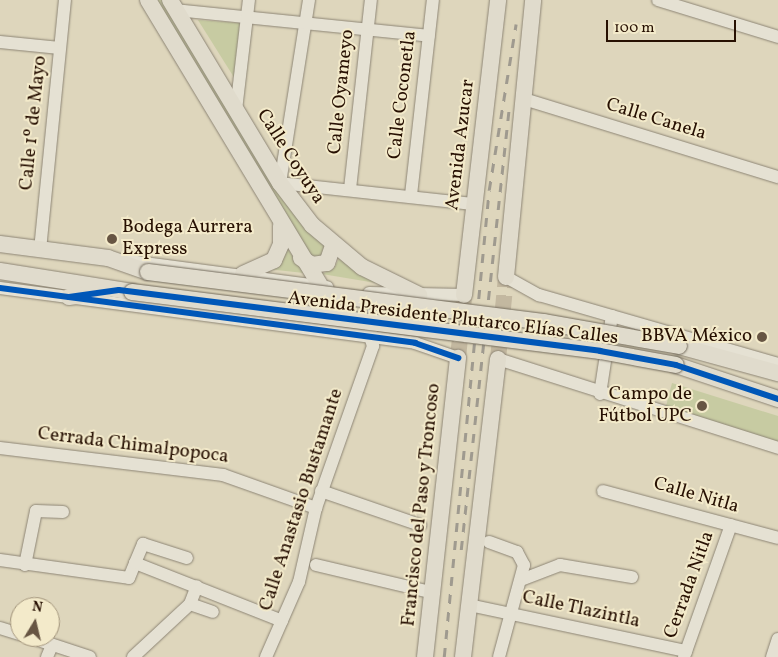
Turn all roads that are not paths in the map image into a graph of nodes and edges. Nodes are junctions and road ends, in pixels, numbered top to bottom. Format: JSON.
{"nodes":[{"id":1,"x":65,"y":0,"type":"edge"},
{"id":2,"x":148,"y":0,"type":"edge"},
{"id":3,"x":249,"y":0,"type":"edge"},
{"id":4,"x":309,"y":0,"type":"edge"},
{"id":5,"x":371,"y":0,"type":"edge"},
{"id":6,"x":433,"y":0,"type":"edge"},
{"id":7,"x":498,"y":0,"type":"edge"},
{"id":8,"x":533,"y":0,"type":"edge"},
{"id":9,"x":658,"y":0,"type":"edge"},
{"id":10,"x":179,"y":5,"type":"edge"},
{"id":11,"x":247,"y":16,"type":"junction"},
{"id":12,"x":307,"y":22,"type":"junction"},
{"id":13,"x":368,"y":28,"type":"junction"},
{"id":14,"x":429,"y":36,"type":"junction"},
{"id":15,"x":778,"y":37,"type":"edge"},
{"id":16,"x":0,"y":42,"type":"edge"},
{"id":17,"x":60,"y":48,"type":"junction"},
{"id":18,"x":524,"y":99,"type":"junction"},
{"id":19,"x":236,"y":110,"type":"junction"},
{"id":20,"x":778,"y":177,"type":"edge"},
{"id":21,"x":280,"y":183,"type":"junction"},
{"id":22,"x":350,"y":189,"type":"junction"},
{"id":23,"x":411,"y":195,"type":"junction"},
{"id":24,"x":474,"y":204,"type":"junction"},
{"id":25,"x":281,"y":226,"type":"junction"},
{"id":26,"x":0,"y":244,"type":"edge"},
{"id":27,"x":333,"y":246,"type":"junction"},
{"id":28,"x":40,"y":250,"type":"junction"},
{"id":29,"x":108,"y":258,"type":"junction"},
{"id":30,"x":301,"y":258,"type":"junction"},
{"id":31,"x":0,"y":271,"type":"edge"},
{"id":32,"x":243,"y":274,"type":"junction"},
{"id":33,"x":506,"y":277,"type":"joint"},
{"id":34,"x":320,"y":286,"type":"junction"},
{"id":35,"x":0,"y":288,"type":"edge"},
{"id":36,"x":126,"y":291,"type":"junction"},
{"id":37,"x":376,"y":294,"type":"junction"},
{"id":38,"x":419,"y":295,"type":"junction"},
{"id":39,"x":464,"y":295,"type":"joint"},
{"id":40,"x":69,"y":297,"type":"junction"},
{"id":41,"x":612,"y":316,"type":"junction"},
{"id":42,"x":370,"y":337,"type":"junction"},
{"id":43,"x":415,"y":343,"type":"junction"},
{"id":44,"x":458,"y":358,"type":"joint"},
{"id":45,"x":498,"y":359,"type":"joint"},
{"id":46,"x":778,"y":364,"type":"edge"},
{"id":47,"x":778,"y":373,"type":"edge"},
{"id":48,"x":600,"y":394,"type":"junction"},
{"id":49,"x":778,"y":399,"type":"edge"},
{"id":50,"x":0,"y":448,"type":"edge"},
{"id":51,"x":778,"y":448,"type":"edge"},
{"id":52,"x":321,"y":491,"type":"junction"},
{"id":53,"x":603,"y":492,"type":"dead end"},
{"id":54,"x":316,"y":508,"type":"junction"},
{"id":55,"x":63,"y":512,"type":"dead end"},
{"id":56,"x":420,"y":525,"type":"dead end"},
{"id":57,"x":731,"y":525,"type":"junction"},
{"id":58,"x":778,"y":538,"type":"edge"},
{"id":59,"x":489,"y":542,"type":"dead end"},
{"id":60,"x":187,"y":558,"type":"dead end"},
{"id":61,"x":0,"y":560,"type":"edge"},
{"id":62,"x":135,"y":563,"type":"junction"},
{"id":63,"x":25,"y":565,"type":"junction"},
{"id":64,"x":316,"y":565,"type":"dead end"},
{"id":65,"x":632,"y":577,"type":"dead end"},
{"id":66,"x":521,"y":580,"type":"junction"},
{"id":67,"x":197,"y":586,"type":"junction"},
{"id":68,"x":434,"y":593,"type":"junction"},
{"id":69,"x":190,"y":604,"type":"junction"},
{"id":70,"x":469,"y":605,"type":"junction"},
{"id":71,"x":213,"y":612,"type":"dead end"},
{"id":72,"x":511,"y":614,"type":"junction"},
{"id":73,"x":282,"y":621,"type":"junction"},
{"id":74,"x":778,"y":639,"type":"edge"},
{"id":75,"x":49,"y":651,"type":"edge"},
{"id":76,"x":685,"y":654,"type":"edge"},
{"id":77,"x":90,"y":657,"type":"edge"},
{"id":78,"x":133,"y":657,"type":"edge"},
{"id":79,"x":266,"y":657,"type":"edge"},
{"id":80,"x":425,"y":657,"type":"edge"},
{"id":81,"x":463,"y":657,"type":"edge"},
{"id":82,"x":499,"y":657,"type":"edge"},
{"id":83,"x":772,"y":657,"type":"edge"}],
"edges":[{"from":1,"to":17,"type":"street","name":"Calle 1º de Mayo"},
{"from":2,"to":25,"type":"main road"},
{"from":3,"to":11,"type":"street"},
{"from":4,"to":12,"type":"street"},
{"from":5,"to":13,"type":"street","name":"Calle Oyameyo"},
{"from":6,"to":14,"type":"street","name":"Calle Coconetla"},
{"from":7,"to":24,"type":"main road","name":"Avenida Azucar"},
{"from":8,"to":18,"type":"main road"},
{"from":9,"to":15,"type":"street"},
{"from":10,"to":11,"type":"street"},
{"from":10,"to":19,"type":"main road","name":"Calle Coyuya"},
{"from":11,"to":12,"type":"street"},
{"from":11,"to":19,"type":"street"},
{"from":12,"to":13,"type":"street"},
{"from":12,"to":21,"type":"street"},
{"from":13,"to":14,"type":"street"},
{"from":13,"to":22,"type":"street","name":"Calle Oyameyo"},
{"from":14,"to":23,"type":"street","name":"Calle Coconetla"},
{"from":16,"to":17,"type":"street"},
{"from":17,"to":28,"type":"street","name":"Calle 1º de Mayo"},
{"from":18,"to":20,"type":"street","name":"Calle Canela"},
{"from":18,"to":33,"type":"main road"},
{"from":19,"to":21,"type":"main road","name":"Calle Coyuya"},
{"from":21,"to":22,"type":"street"},
{"from":21,"to":27,"type":"main road","name":"Calle Coyuya"},
{"from":22,"to":23,"type":"street"},
{"from":23,"to":24,"type":"street"},
{"from":24,"to":39,"type":"main road","name":"Avenida Azucar"},
{"from":25,"to":30,"type":"main road"},
{"from":25,"to":32,"type":"main road"},
{"from":26,"to":28,"type":"main road","name":"Avenida Presidente Plutarco Elías Calles"},
{"from":27,"to":30,"type":"main road"},
{"from":27,"to":38,"type":"main road","name":"Calle Coyuya"},
{"from":28,"to":29,"type":"main road","name":"Avenida Presidente Plutarco Elías Calles"},
{"from":29,"to":32,"type":"street","name":"Avenida Presidente Plutarco Elías Calles"},
{"from":29,"to":47,"type":"main road","name":"Avenida Presidente Plutarco Elías Calles","bridge":true},
{"from":30,"to":34,"type":"main road"},
{"from":31,"to":36,"type":"main road","name":"Avenida Presidente Plutarco Elías Calles"},
{"from":32,"to":34,"type":"street","name":"Avenida Presidente Plutarco Elías Calles"},
{"from":33,"to":41,"type":"street","name":"Avenida Presidente Plutarco Elías Calles"},
{"from":34,"to":37,"type":"street","name":"Avenida Presidente Plutarco Elías Calles"},
{"from":35,"to":40,"type":"street","name":"Avenida Presidente Plutarco Elías Calles"},
{"from":36,"to":40,"type":"main road"},
{"from":36,"to":49,"type":"main road","name":"Avenida Presidente Plutarco Elías Calles","bridge":true},
{"from":37,"to":38,"type":"street","name":"Avenida Presidente Plutarco Elías Calles"},
{"from":37,"to":42,"type":"street","name":"Calle Anastasio Bustamante"},
{"from":38,"to":39,"type":"street","name":"Avenida Presidente Plutarco Elías Calles"},
{"from":38,"to":43,"type":"street"},
{"from":40,"to":42,"type":"street","name":"Avenida Presidente Plutarco Elías Calles"},
{"from":41,"to":46,"type":"street","name":"Avenida Presidente Plutarco Elías Calles"},
{"from":41,"to":48,"type":"street"},
{"from":42,"to":43,"type":"street","name":"Avenida Presidente Plutarco Elías Calles"},
{"from":42,"to":52,"type":"street","name":"Calle Anastasio Bustamante"},
{"from":43,"to":44,"type":"street","name":"Avenida Presidente Plutarco Elías Calles"},
{"from":44,"to":68,"type":"main road","name":"Francisco del Paso y Troncoso"},
{"from":45,"to":48,"type":"street","name":"Avenida Presidente Plutarco Elías Calles"},
{"from":45,"to":70,"type":"main road"},
{"from":48,"to":51,"type":"street","name":"Avenida Presidente Plutarco Elías Calles"},
{"from":50,"to":54,"type":"street","name":"Cerrada Chimalpopoca"},
{"from":52,"to":54,"type":"street","name":"Calle Anastasio Bustamante"},
{"from":52,"to":56,"type":"street"},
{"from":53,"to":57,"type":"street","name":"Calle Nitla"},
{"from":54,"to":73,"type":"street","name":"Calle Anastasio Bustamante"},
{"from":55,"to":63,"type":"street"},
{"from":57,"to":58,"type":"street","name":"Calle Nitla"},
{"from":57,"to":76,"type":"street","name":"Cerrada Nitla"},
{"from":59,"to":66,"type":"street"},
{"from":60,"to":62,"type":"street"},
{"from":61,"to":63,"type":"street"},
{"from":62,"to":63,"type":"street"},
{"from":62,"to":67,"type":"street"},
{"from":64,"to":68,"type":"street"},
{"from":65,"to":66,"type":"street"},
{"from":66,"to":72,"type":"street"},
{"from":67,"to":69,"type":"street"},
{"from":67,"to":73,"type":"street"},
{"from":68,"to":80,"type":"main road","name":"Francisco del Paso y Troncoso"},
{"from":69,"to":71,"type":"street"},
{"from":69,"to":78,"type":"street"},
{"from":70,"to":72,"type":"street","name":"Calle Tlazintla"},
{"from":70,"to":81,"type":"main road"},
{"from":72,"to":76,"type":"street","name":"Calle Tlazintla"},
{"from":72,"to":82,"type":"street"},
{"from":73,"to":79,"type":"street","name":"Calle Anastasio Bustamante"},
{"from":74,"to":83,"type":"street"},
{"from":75,"to":77,"type":"street"}]}
